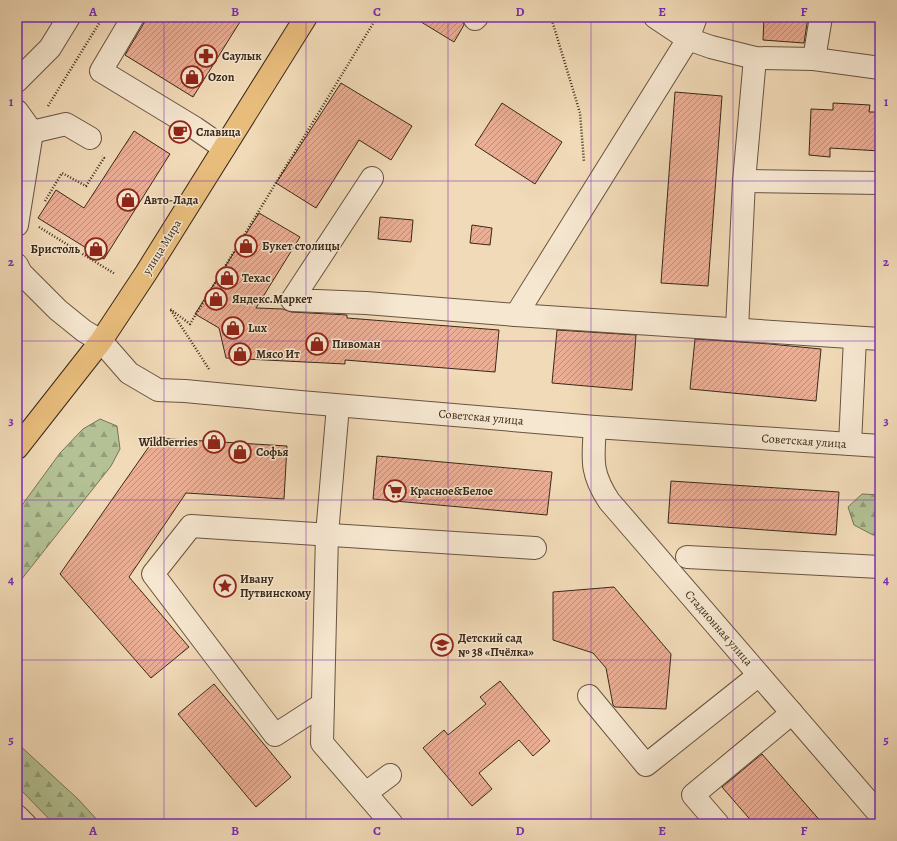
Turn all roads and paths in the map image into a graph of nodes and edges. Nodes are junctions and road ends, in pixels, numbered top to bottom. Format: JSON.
{"nodes":[{"id":1,"x":69,"y":17,"type":"edge"},
{"id":2,"x":103,"y":17,"type":"edge"},
{"id":3,"x":133,"y":17,"type":"edge"},
{"id":4,"x":305,"y":17,"type":"edge"},
{"id":5,"x":377,"y":17,"type":"edge"},
{"id":6,"x":551,"y":17,"type":"edge"},
{"id":7,"x":655,"y":17,"type":"edge"},
{"id":8,"x":696,"y":17,"type":"edge"},
{"id":9,"x":821,"y":17,"type":"edge"},
{"id":10,"x":688,"y":39,"type":"junction"},
{"id":11,"x":755,"y":58,"type":"junction"},
{"id":12,"x":814,"y":59,"type":"junction"},
{"id":13,"x":880,"y":68,"type":"edge"},
{"id":14,"x":17,"y":81,"type":"edge"},
{"id":15,"x":17,"y":111,"type":"edge"},
{"id":16,"x":32,"y":132,"type":"junction"},
{"id":17,"x":90,"y":138,"type":"joint"},
{"id":18,"x":224,"y":148,"type":"junction"},
{"id":19,"x":372,"y":178,"type":"dead end"},
{"id":20,"x":744,"y":181,"type":"junction"},
{"id":21,"x":880,"y":183,"type":"edge"},
{"id":22,"x":588,"y":200,"type":"junction"},
{"id":23,"x":43,"y":204,"type":"dead end"},
{"id":24,"x":18,"y":220,"type":"edge"},
{"id":25,"x":17,"y":265,"type":"edge"},
{"id":26,"x":115,"y":274,"type":"dead end"},
{"id":27,"x":516,"y":315,"type":"junction"},
{"id":28,"x":737,"y":329,"type":"junction"},
{"id":29,"x":855,"y":338,"type":"junction"},
{"id":30,"x":880,"y":339,"type":"edge"},
{"id":31,"x":101,"y":341,"type":"junction"},
{"id":32,"x":209,"y":369,"type":"dead end"},
{"id":33,"x":338,"y":406,"type":"junction"},
{"id":34,"x":595,"y":427,"type":"junction"},
{"id":35,"x":850,"y":444,"type":"junction"},
{"id":36,"x":880,"y":446,"type":"edge"},
{"id":37,"x":17,"y":448,"type":"edge"},
{"id":38,"x":327,"y":534,"type":"junction"},
{"id":39,"x":535,"y":548,"type":"dead end"},
{"id":40,"x":687,"y":557,"type":"dead end"},
{"id":41,"x":880,"y":567,"type":"edge"},
{"id":42,"x":759,"y":675,"type":"junction"},
{"id":43,"x":589,"y":696,"type":"dead end"},
{"id":44,"x":323,"y":704,"type":"junction"},
{"id":45,"x":792,"y":712,"type":"junction"},
{"id":46,"x":390,"y":775,"type":"dead end"},
{"id":47,"x":366,"y":793,"type":"junction"},
{"id":48,"x":880,"y":815,"type":"edge"},
{"id":49,"x":17,"y":816,"type":"edge"},
{"id":50,"x":25,"y":824,"type":"edge"},
{"id":51,"x":392,"y":824,"type":"edge"},
{"id":52,"x":718,"y":824,"type":"edge"}],
"edges":[{"from":1,"to":14,"type":"street"},
{"from":2,"to":16,"type":"path"},
{"from":3,"to":18,"type":"street"},
{"from":4,"to":18,"type":"main road","name":"улица Мира"},
{"from":5,"to":32,"type":"path"},
{"from":6,"to":22,"type":"path"},
{"from":7,"to":10,"type":"street"},
{"from":8,"to":10,"type":"street"},
{"from":9,"to":12,"type":"street"},
{"from":10,"to":11,"type":"street"},
{"from":10,"to":22,"type":"street"},
{"from":11,"to":12,"type":"street"},
{"from":11,"to":20,"type":"street"},
{"from":12,"to":13,"type":"street"},
{"from":15,"to":16,"type":"street"},
{"from":16,"to":17,"type":"street"},
{"from":16,"to":24,"type":"street"},
{"from":17,"to":23,"type":"path"},
{"from":18,"to":31,"type":"main road","name":"улица Мира"},
{"from":19,"to":27,"type":"street"},
{"from":20,"to":21,"type":"street"},
{"from":20,"to":28,"type":"street"},
{"from":22,"to":27,"type":"street"},
{"from":24,"to":26,"type":"path"},
{"from":25,"to":31,"type":"street","name":"Советская улица"},
{"from":27,"to":28,"type":"street"},
{"from":28,"to":29,"type":"street"},
{"from":29,"to":30,"type":"street"},
{"from":29,"to":35,"type":"street"},
{"from":31,"to":33,"type":"street","name":"Советская улица"},
{"from":31,"to":37,"type":"main road","name":"улица Мира"},
{"from":33,"to":34,"type":"street","name":"Советская улица"},
{"from":33,"to":38,"type":"street"},
{"from":34,"to":35,"type":"street","name":"Советская улица"},
{"from":34,"to":42,"type":"street","name":"Стадионная улица"},
{"from":35,"to":36,"type":"street","name":"Советская улица"},
{"from":38,"to":39,"type":"street"},
{"from":38,"to":44,"type":"street"},
{"from":38,"to":44,"type":"street"},
{"from":40,"to":41,"type":"street"},
{"from":42,"to":43,"type":"street"},
{"from":42,"to":45,"type":"street","name":"Стадионная улица"},
{"from":44,"to":47,"type":"street"},
{"from":45,"to":48,"type":"street","name":"Стадионная улица"},
{"from":45,"to":52,"type":"street"},
{"from":46,"to":47,"type":"street"},
{"from":47,"to":51,"type":"street"},
{"from":49,"to":50,"type":"street"}]}
